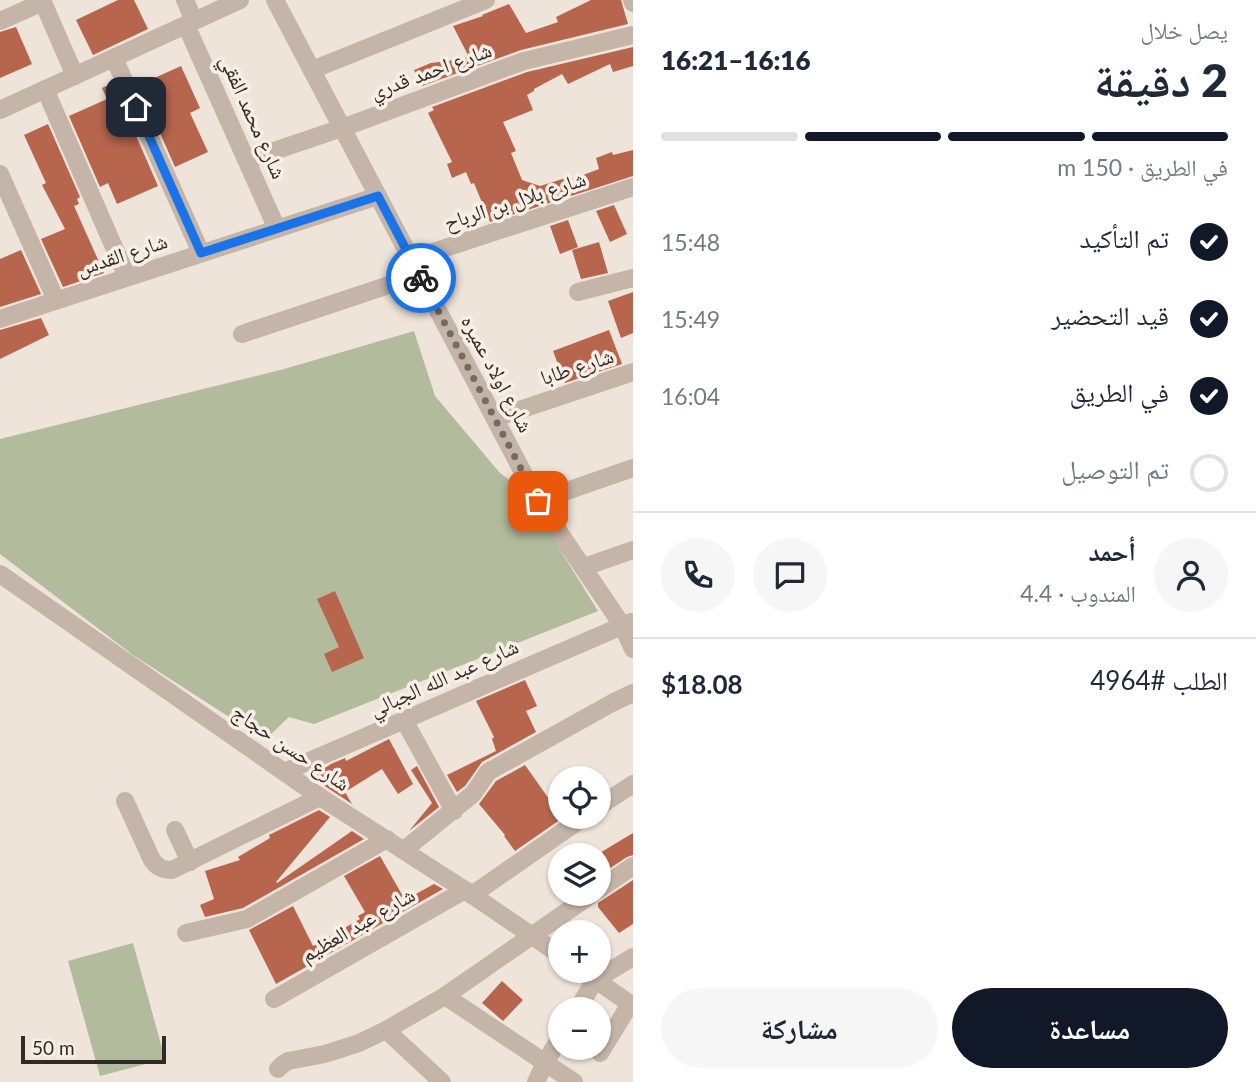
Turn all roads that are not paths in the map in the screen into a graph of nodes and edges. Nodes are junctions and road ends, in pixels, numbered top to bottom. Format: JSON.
{"nodes":[{"id":1,"x":185,"y":0,"type":"edge"},
{"id":2,"x":240,"y":0,"type":"edge"},
{"id":3,"x":275,"y":0,"type":"edge"},
{"id":4,"x":486,"y":0,"type":"edge"},
{"id":5,"x":43,"y":1,"type":"edge"},
{"id":6,"x":9,"y":11,"type":"edge"},
{"id":7,"x":190,"y":23,"type":"junction"},
{"id":8,"x":633,"y":35,"type":"edge"},
{"id":9,"x":114,"y":58,"type":"junction"},
{"id":10,"x":312,"y":70,"type":"junction"},
{"id":11,"x":75,"y":76,"type":"junction"},
{"id":12,"x":46,"y":89,"type":"junction"},
{"id":13,"x":0,"y":110,"type":"edge"},
{"id":14,"x":342,"y":128,"type":"junction"},
{"id":15,"x":247,"y":160,"type":"junction"},
{"id":16,"x":0,"y":174,"type":"edge"},
{"id":17,"x":633,"y":187,"type":"edge"},
{"id":18,"x":378,"y":196,"type":"junction"},
{"id":19,"x":278,"y":229,"type":"junction"},
{"id":20,"x":201,"y":253,"type":"junction"},
{"id":21,"x":415,"y":267,"type":"junction"},
{"id":22,"x":127,"y":277,"type":"junction"},
{"id":23,"x":633,"y":278,"type":"edge"},
{"id":24,"x":578,"y":292,"type":"dead end"},
{"id":25,"x":56,"y":300,"type":"junction"},
{"id":26,"x":0,"y":318,"type":"edge"},
{"id":27,"x":242,"y":334,"type":"dead end"},
{"id":28,"x":633,"y":372,"type":"edge"},
{"id":29,"x":495,"y":418,"type":"junction"},
{"id":30,"x":633,"y":468,"type":"edge"},
{"id":31,"x":538,"y":501,"type":"junction"},
{"id":32,"x":633,"y":550,"type":"edge"},
{"id":33,"x":584,"y":567,"type":"junction"},
{"id":34,"x":0,"y":574,"type":"edge"},
{"id":35,"x":627,"y":623,"type":"edge"},
{"id":36,"x":633,"y":649,"type":"edge"},
{"id":37,"x":633,"y":693,"type":"edge"},
{"id":38,"x":404,"y":720,"type":"junction"},
{"id":39,"x":284,"y":772,"type":"junction"},
{"id":40,"x":633,"y":784,"type":"edge"},
{"id":41,"x":320,"y":797,"type":"junction"},
{"id":42,"x":611,"y":798,"type":"edge"},
{"id":43,"x":125,"y":801,"type":"dead end"},
{"id":44,"x":454,"y":811,"type":"junction"},
{"id":45,"x":565,"y":829,"type":"edge"},
{"id":46,"x":175,"y":830,"type":"dead end"},
{"id":47,"x":387,"y":839,"type":"junction"},
{"id":48,"x":404,"y":850,"type":"junction"},
{"id":49,"x":190,"y":862,"type":"junction"},
{"id":50,"x":633,"y":866,"type":"edge"},
{"id":51,"x":611,"y":881,"type":"edge"},
{"id":52,"x":468,"y":892,"type":"junction"},
{"id":53,"x":574,"y":906,"type":"edge"},
{"id":54,"x":186,"y":933,"type":"dead end"},
{"id":55,"x":532,"y":935,"type":"junction"},
{"id":56,"x":548,"y":946,"type":"edge"},
{"id":57,"x":633,"y":957,"type":"edge"},
{"id":58,"x":611,"y":966,"type":"edge"},
{"id":59,"x":599,"y":983,"type":"edge"},
{"id":60,"x":445,"y":996,"type":"junction"},
{"id":61,"x":274,"y":999,"type":"dead end"},
{"id":62,"x":631,"y":1005,"type":"edge"},
{"id":63,"x":386,"y":1031,"type":"junction"},
{"id":64,"x":611,"y":1036,"type":"edge"},
{"id":65,"x":548,"y":1058,"type":"edge"},
{"id":66,"x":545,"y":1063,"type":"junction"},
{"id":67,"x":278,"y":1069,"type":"dead end"},
{"id":68,"x":442,"y":1082,"type":"edge"},
{"id":69,"x":536,"y":1082,"type":"edge"},
{"id":70,"x":574,"y":1082,"type":"edge"}],
"edges":[{"from":1,"to":7,"type":"street","name":"شارع محمد الفقي"},
{"from":2,"to":7,"type":"street"},
{"from":3,"to":10,"type":"street","name":"شارع اولاد عميره"},
{"from":4,"to":10,"type":"street"},
{"from":5,"to":6,"type":"street"},
{"from":5,"to":11,"type":"street"},
{"from":7,"to":9,"type":"street"},
{"from":7,"to":15,"type":"street","name":"شارع محمد الفقي"},
{"from":8,"to":14,"type":"street","name":"شارع احمد قدري"},
{"from":9,"to":11,"type":"street"},
{"from":9,"to":20,"type":"street"},
{"from":10,"to":14,"type":"street","name":"شارع اولاد عميره"},
{"from":11,"to":12,"type":"street"},
{"from":12,"to":13,"type":"street"},
{"from":12,"to":22,"type":"street"},
{"from":14,"to":15,"type":"street","name":"شارع احمد قدري"},
{"from":14,"to":18,"type":"street","name":"شارع اولاد عميره"},
{"from":15,"to":19,"type":"street","name":"شارع محمد الفقي"},
{"from":16,"to":25,"type":"street"},
{"from":17,"to":21,"type":"street","name":"شارع بلال بن الرباح"},
{"from":18,"to":19,"type":"street","name":"شارع القدس"},
{"from":18,"to":21,"type":"street","name":"شارع اولاد عميره"},
{"from":19,"to":20,"type":"street","name":"شارع القدس"},
{"from":20,"to":22,"type":"street","name":"شارع القدس"},
{"from":21,"to":27,"type":"street","name":"شارع بلال بن الرباح"},
{"from":21,"to":29,"type":"street","name":"شارع اولاد عميره"},
{"from":22,"to":25,"type":"street","name":"شارع القدس"},
{"from":23,"to":24,"type":"street"},
{"from":25,"to":26,"type":"street","name":"شارع القدس"},
{"from":28,"to":29,"type":"street","name":"شارع طابا"},
{"from":29,"to":31,"type":"street","name":"شارع اولاد عميره"},
{"from":30,"to":31,"type":"street"},
{"from":31,"to":33,"type":"street","name":"شارع اولاد عميره"},
{"from":32,"to":33,"type":"street"},
{"from":33,"to":35,"type":"street","name":"شارع اولاد عميره"},
{"from":34,"to":39,"type":"street","name":"شارع حسن حجاج"},
{"from":35,"to":36,"type":"street","name":"شارع اولاد عميره"},
{"from":35,"to":38,"type":"street","name":"شارع عبد الله الجبالي"},
{"from":37,"to":44,"type":"street"},
{"from":38,"to":39,"type":"street","name":"شارع عبد الله الجبالي"},
{"from":38,"to":44,"type":"street"},
{"from":39,"to":41,"type":"street","name":"شارع حسن حجاج"},
{"from":40,"to":42,"type":"street"},
{"from":41,"to":47,"type":"street","name":"شارع حسن حجاج"},
{"from":41,"to":49,"type":"street"},
{"from":43,"to":49,"type":"street"},
{"from":44,"to":48,"type":"street"},
{"from":45,"to":52,"type":"street","name":"شارع عبد العظيم"},
{"from":46,"to":49,"type":"street"},
{"from":47,"to":48,"type":"street","name":"شارع حسن حجاج"},
{"from":47,"to":54,"type":"street"},
{"from":48,"to":52,"type":"street","name":"شارع حسن حجاج"},
{"from":50,"to":51,"type":"street"},
{"from":52,"to":55,"type":"street","name":"شارع حسن حجاج"},
{"from":52,"to":61,"type":"street","name":"شارع عبد العظيم"},
{"from":53,"to":55,"type":"street"},
{"from":55,"to":56,"type":"street","name":"شارع حسن حجاج"},
{"from":55,"to":60,"type":"street"},
{"from":57,"to":58,"type":"street"},
{"from":59,"to":62,"type":"street"},
{"from":60,"to":63,"type":"street"},
{"from":60,"to":66,"type":"street"},
{"from":62,"to":64,"type":"street"},
{"from":63,"to":67,"type":"street"},
{"from":63,"to":68,"type":"street"},
{"from":65,"to":66,"type":"street"},
{"from":66,"to":69,"type":"street"},
{"from":66,"to":70,"type":"street"}]}
